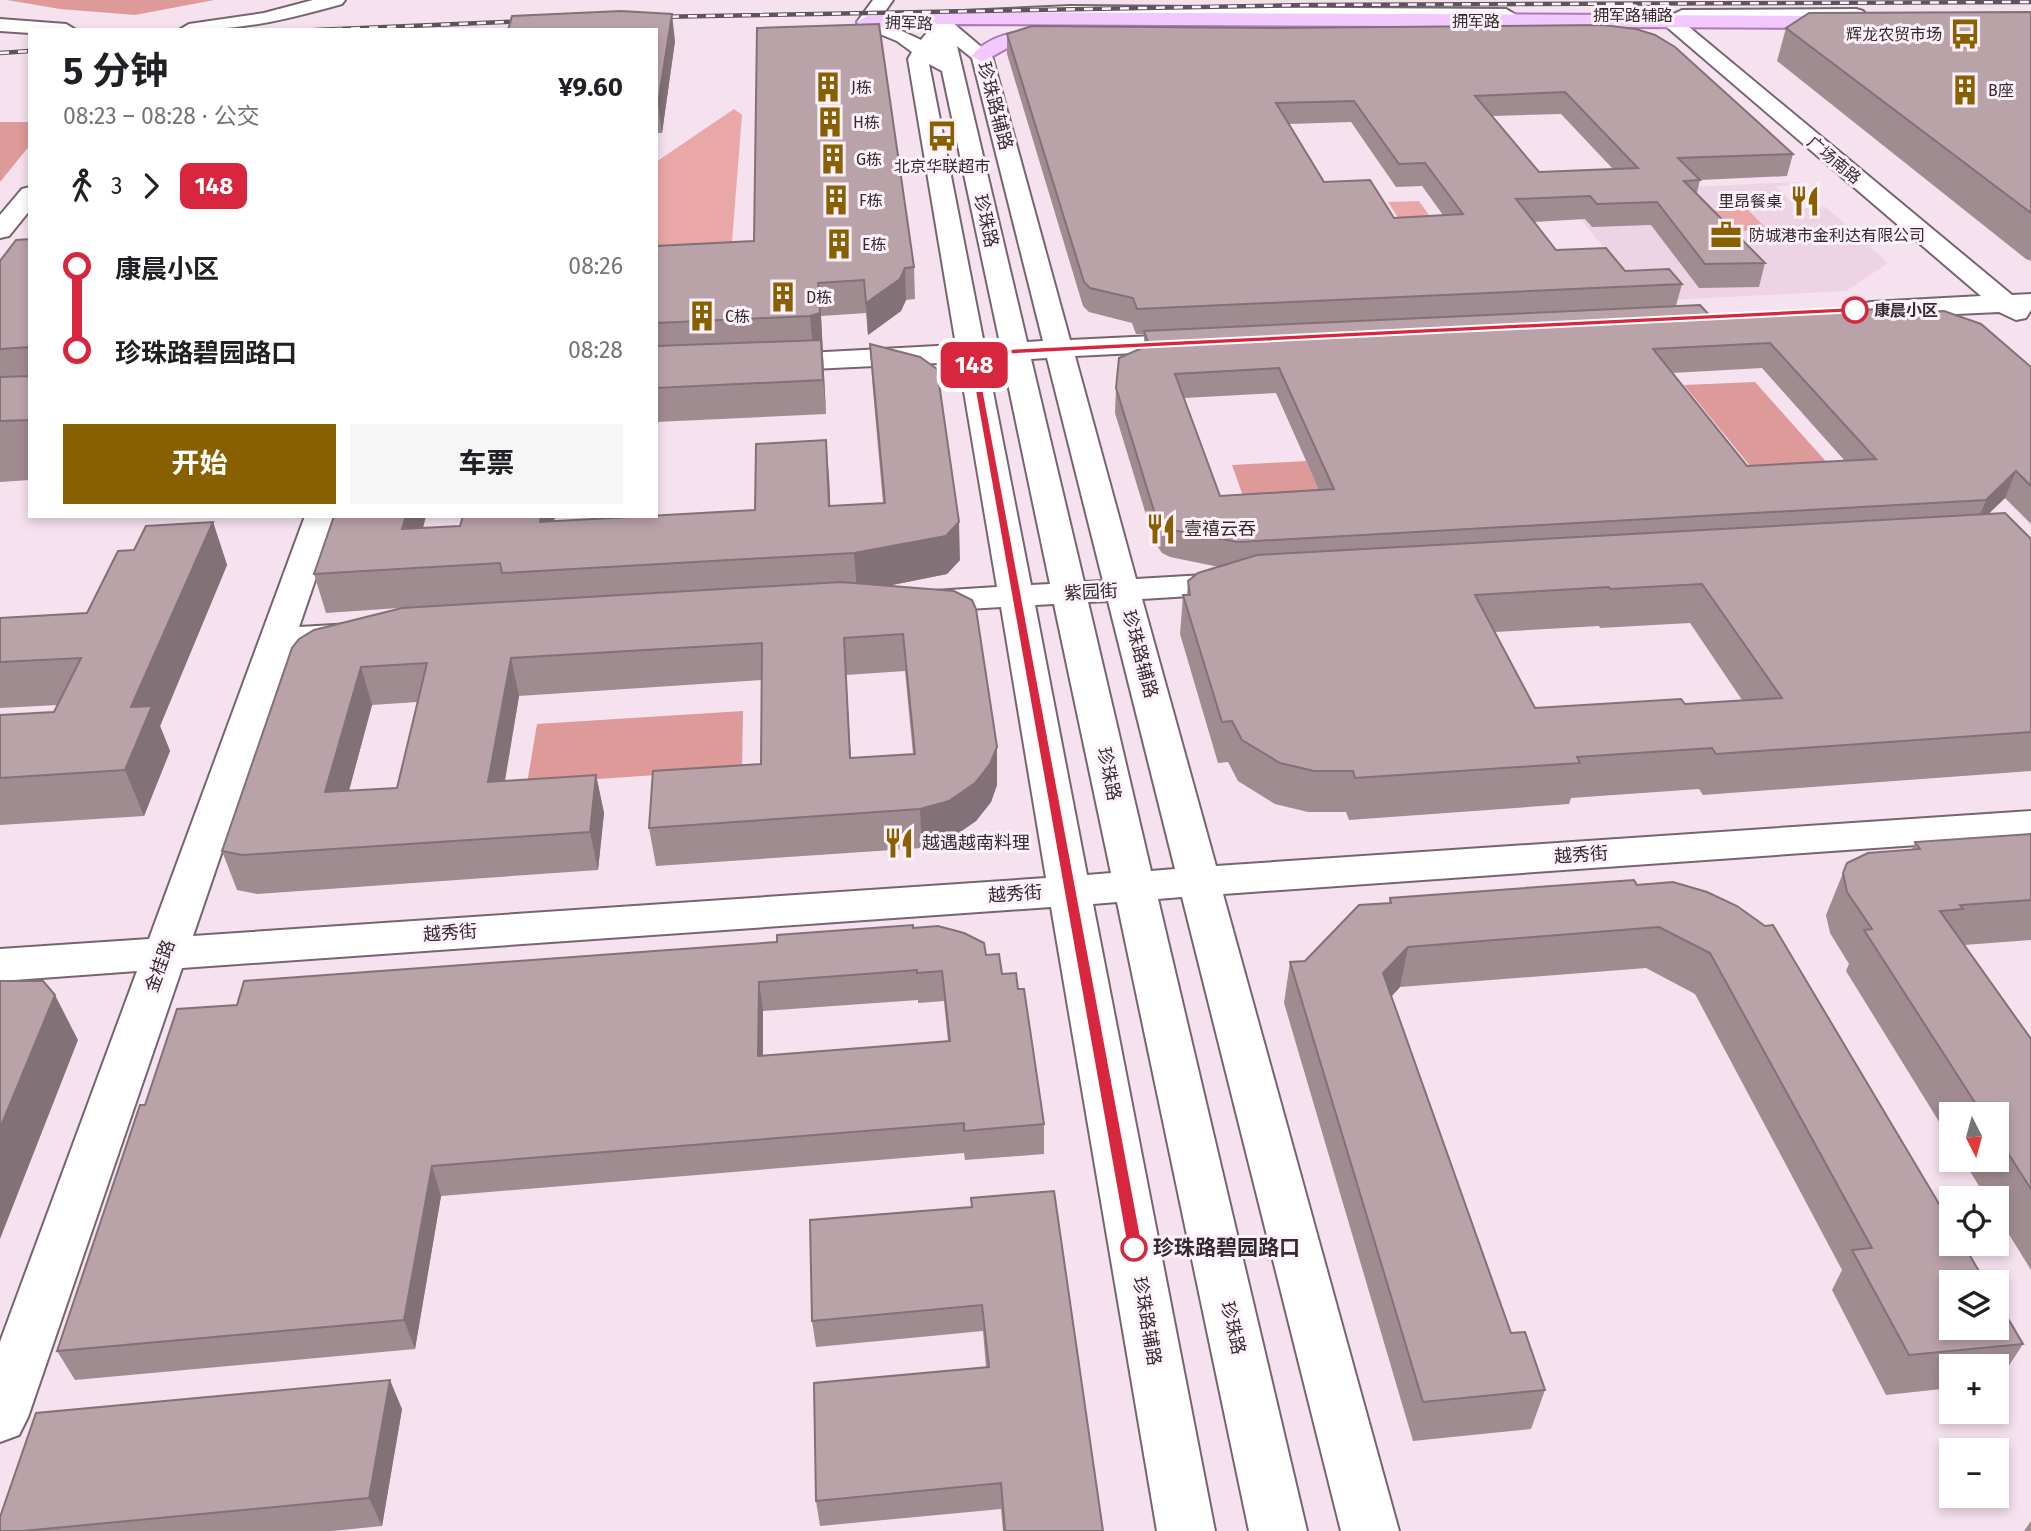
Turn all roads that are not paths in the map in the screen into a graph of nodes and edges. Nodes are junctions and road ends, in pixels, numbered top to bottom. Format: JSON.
{"nodes":[{"id":1,"x":335,"y":0,"type":"edge"},
{"id":2,"x":883,"y":0,"type":"edge"},
{"id":3,"x":867,"y":22,"type":"junction"},
{"id":4,"x":0,"y":25,"type":"edge"},
{"id":5,"x":1147,"y":26,"type":"junction"},
{"id":6,"x":1676,"y":26,"type":"junction"},
{"id":7,"x":40,"y":28,"type":"edge"},
{"id":8,"x":203,"y":28,"type":"edge"},
{"id":9,"x":1061,"y":33,"type":"junction"},
{"id":10,"x":949,"y":44,"type":"junction"},
{"id":11,"x":1001,"y":126,"type":"junction"},
{"id":12,"x":973,"y":161,"type":"junction"},
{"id":13,"x":28,"y":196,"type":"edge"},
{"id":14,"x":0,"y":231,"type":"edge"},
{"id":15,"x":2018,"y":302,"type":"edge"},
{"id":16,"x":1838,"y":311,"type":"edge"},
{"id":17,"x":2031,"y":325,"type":"edge"},
{"id":18,"x":1220,"y":341,"type":"edge"},
{"id":19,"x":1059,"y":349,"type":"junction"},
{"id":20,"x":1015,"y":351,"type":"junction"},
{"id":21,"x":972,"y":353,"type":"junction"},
{"id":22,"x":739,"y":364,"type":"edge"},
{"id":23,"x":320,"y":518,"type":"edge"},
{"id":24,"x":1274,"y":581,"type":"edge"},
{"id":25,"x":1123,"y":590,"type":"junction"},
{"id":26,"x":1069,"y":593,"type":"junction"},
{"id":27,"x":1016,"y":596,"type":"junction"},
{"id":28,"x":891,"y":603,"type":"edge"},
{"id":29,"x":386,"y":633,"type":"edge"},
{"id":30,"x":277,"y":639,"type":"junction"},
{"id":31,"x":2031,"y":824,"type":"edge"},
{"id":32,"x":1199,"y":881,"type":"junction"},
{"id":33,"x":1134,"y":886,"type":"junction"},
{"id":34,"x":1069,"y":891,"type":"junction"},
{"id":35,"x":165,"y":953,"type":"junction"},
{"id":36,"x":0,"y":965,"type":"edge"},
{"id":37,"x":0,"y":1417,"type":"edge"},
{"id":38,"x":1186,"y":1531,"type":"edge"},
{"id":39,"x":1278,"y":1531,"type":"edge"},
{"id":40,"x":1370,"y":1531,"type":"edge"}],
"edges":[{"from":1,"to":8,"type":"street"},
{"from":2,"to":3,"type":"street"},
{"from":3,"to":10,"type":"street"},
{"from":3,"to":10,"type":"main road","name":"拥军路"},
{"from":4,"to":7,"type":"street"},
{"from":5,"to":6,"type":"main road","name":"拥军路"},
{"from":5,"to":9,"type":"main road"},
{"from":5,"to":10,"type":"main road","name":"拥军路"},
{"from":6,"to":6,"type":"street","name":"拥军路辅路"},
{"from":6,"to":9,"type":"street","name":"拥军路辅路"},
{"from":6,"to":10,"type":"main road","name":"拥军路"},
{"from":6,"to":15,"type":"street","name":"广场南路"},
{"from":9,"to":10,"type":"street","name":"拥军路辅路"},
{"from":9,"to":10,"type":"main road"},
{"from":10,"to":11,"type":"street","name":"珍珠路辅路"},
{"from":10,"to":12,"type":"street","name":"珍珠路"},
{"from":10,"to":21,"type":"street","name":"珍珠路辅路"},
{"from":11,"to":12,"type":"street"},
{"from":11,"to":19,"type":"street","name":"珍珠路辅路"},
{"from":12,"to":20,"type":"street","name":"珍珠路"},
{"from":13,"to":14,"type":"street"},
{"from":15,"to":16,"type":"street"},
{"from":15,"to":17,"type":"street","name":"广场南路"},
{"from":18,"to":19,"type":"street"},
{"from":19,"to":20,"type":"street"},
{"from":19,"to":25,"type":"street","name":"珍珠路辅路"},
{"from":20,"to":21,"type":"street"},
{"from":20,"to":26,"type":"street","name":"珍珠路"},
{"from":21,"to":22,"type":"street"},
{"from":21,"to":27,"type":"street","name":"珍珠路辅路"},
{"from":23,"to":30,"type":"street","name":"金桂路"},
{"from":24,"to":25,"type":"street","name":"紫园街"},
{"from":25,"to":26,"type":"street","name":"紫园街"},
{"from":25,"to":32,"type":"street","name":"珍珠路辅路"},
{"from":26,"to":27,"type":"street","name":"紫园街"},
{"from":26,"to":33,"type":"street","name":"珍珠路"},
{"from":27,"to":28,"type":"street","name":"紫园街"},
{"from":27,"to":34,"type":"street","name":"珍珠路辅路"},
{"from":29,"to":30,"type":"street"},
{"from":30,"to":35,"type":"street","name":"金桂路"},
{"from":31,"to":32,"type":"street","name":"越秀街"},
{"from":32,"to":33,"type":"street","name":"越秀街"},
{"from":32,"to":40,"type":"street","name":"珍珠路辅路"},
{"from":33,"to":34,"type":"street","name":"越秀街"},
{"from":33,"to":39,"type":"street","name":"珍珠路"},
{"from":34,"to":35,"type":"street","name":"越秀街"},
{"from":34,"to":38,"type":"street","name":"珍珠路辅路"},
{"from":35,"to":36,"type":"street","name":"越秀街"},
{"from":35,"to":37,"type":"street","name":"金桂路"}]}
